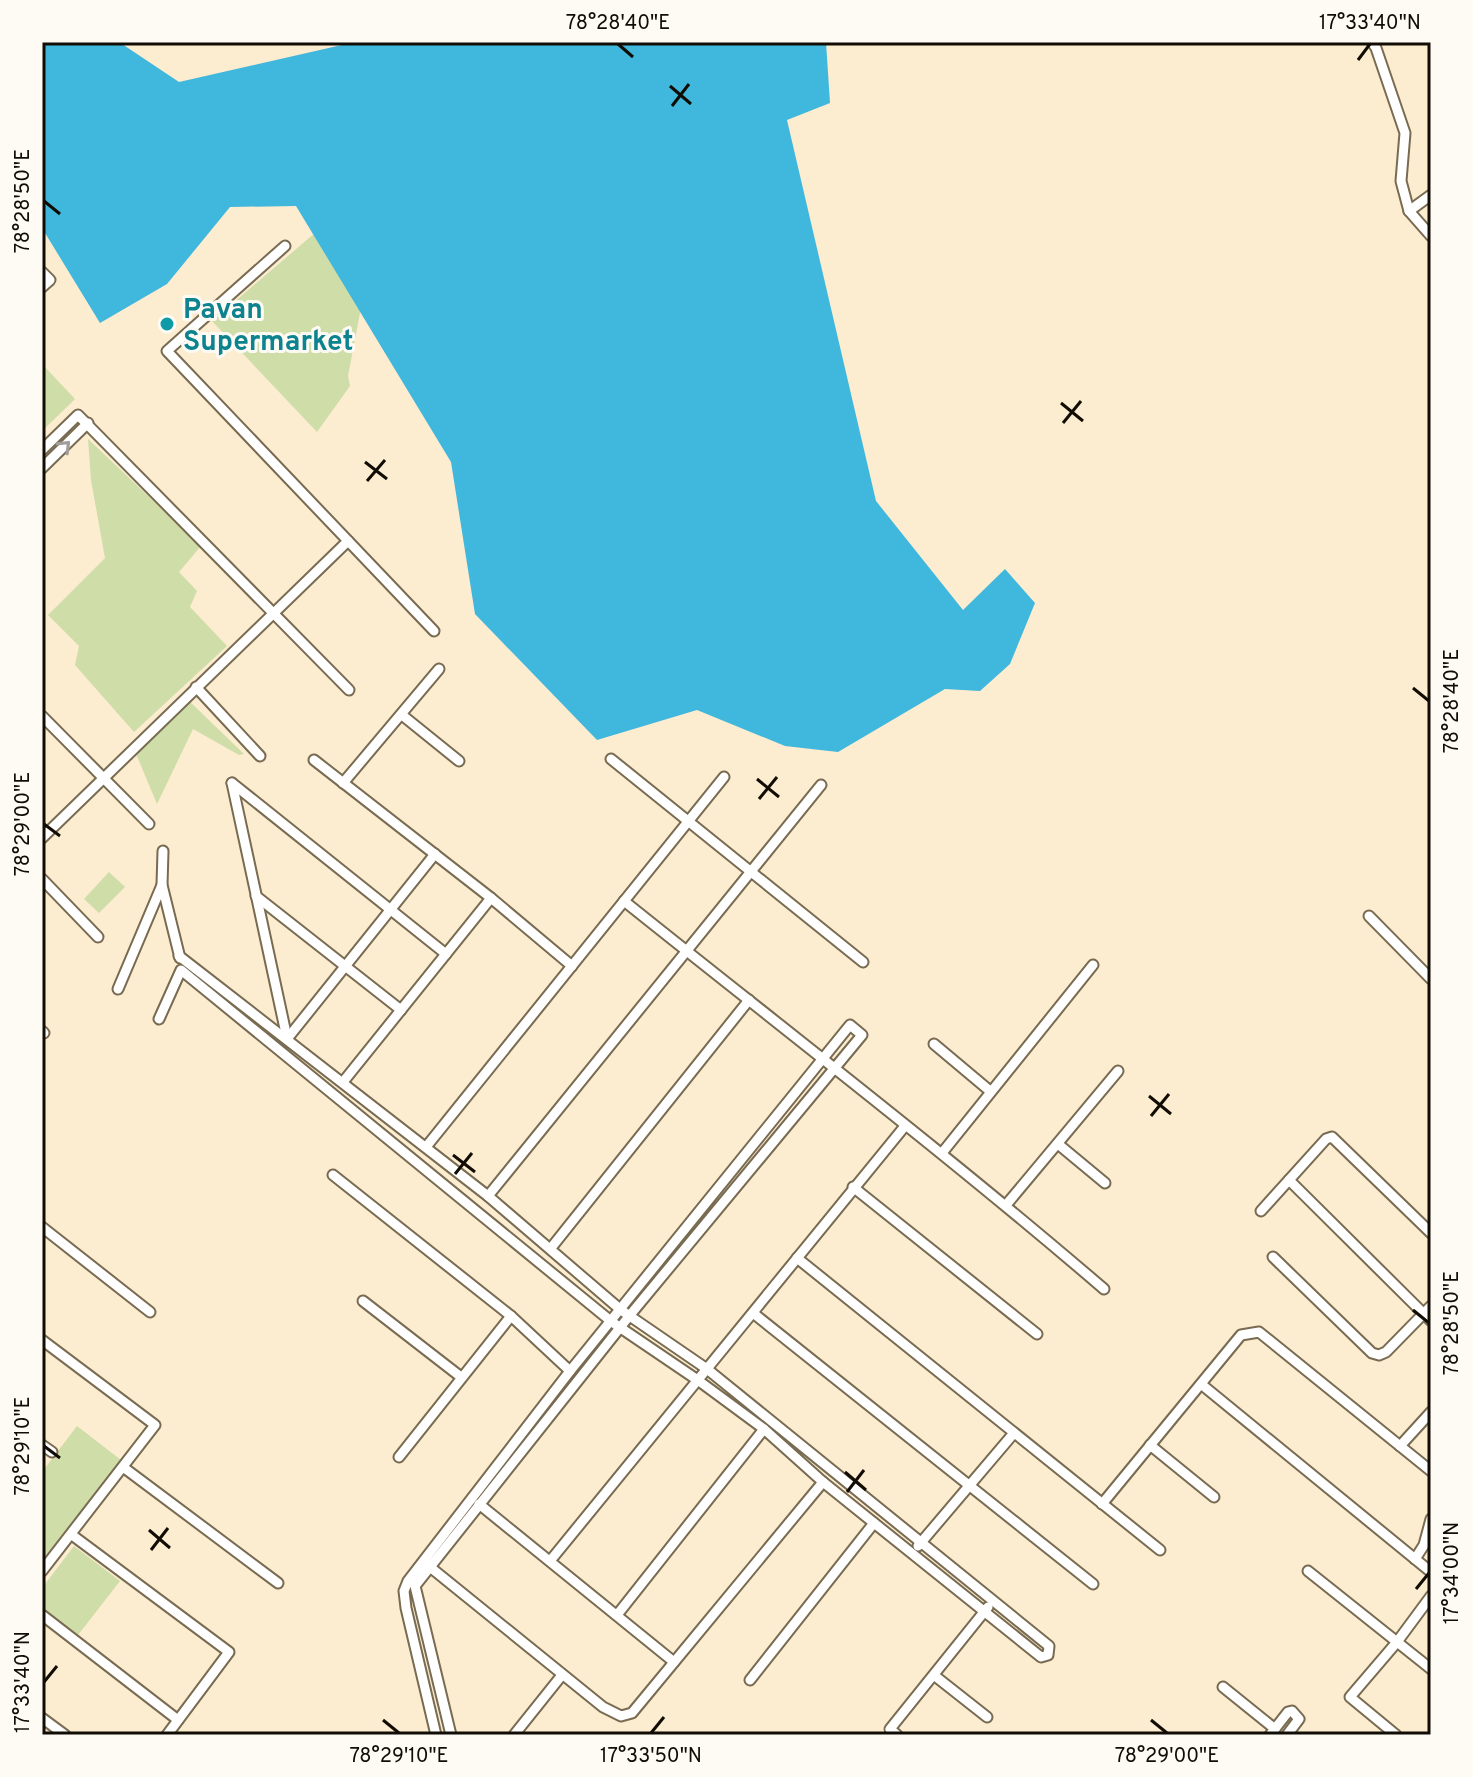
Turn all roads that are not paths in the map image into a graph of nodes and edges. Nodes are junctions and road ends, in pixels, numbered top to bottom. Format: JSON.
{"nodes":[{"id":1,"x":1372,"y":42,"type":"edge"},
{"id":2,"x":1431,"y":195,"type":"edge"},
{"id":3,"x":1409,"y":211,"type":"junction"},
{"id":4,"x":1431,"y":236,"type":"edge"},
{"id":5,"x":285,"y":246,"type":"dead end"},
{"id":6,"x":42,"y":272,"type":"edge"},
{"id":7,"x":42,"y":287,"type":"edge"},
{"id":8,"x":88,"y":423,"type":"junction"},
{"id":9,"x":42,"y":450,"type":"edge"},
{"id":10,"x":42,"y":468,"type":"edge"},
{"id":11,"x":348,"y":541,"type":"junction"},
{"id":12,"x":274,"y":613,"type":"junction"},
{"id":13,"x":434,"y":631,"type":"dead end"},
{"id":14,"x":439,"y":669,"type":"dead end"},
{"id":15,"x":196,"y":687,"type":"junction"},
{"id":16,"x":349,"y":690,"type":"dead end"},
{"id":17,"x":402,"y":715,"type":"junction"},
{"id":18,"x":42,"y":716,"type":"edge"},
{"id":19,"x":260,"y":756,"type":"dead end"},
{"id":20,"x":611,"y":759,"type":"dead end"},
{"id":21,"x":314,"y":760,"type":"dead end"},
{"id":22,"x":459,"y":761,"type":"dead end"},
{"id":23,"x":724,"y":777,"type":"dead end"},
{"id":24,"x":104,"y":778,"type":"junction"},
{"id":25,"x":343,"y":783,"type":"junction"},
{"id":26,"x":821,"y":785,"type":"dead end"},
{"id":27,"x":688,"y":822,"type":"junction"},
{"id":28,"x":149,"y":824,"type":"dead end"},
{"id":29,"x":42,"y":838,"type":"edge"},
{"id":30,"x":163,"y":851,"type":"dead end"},
{"id":31,"x":435,"y":854,"type":"junction"},
{"id":32,"x":751,"y":872,"type":"junction"},
{"id":33,"x":42,"y":879,"type":"edge"},
{"id":34,"x":162,"y":885,"type":"junction"},
{"id":35,"x":256,"y":896,"type":"junction"},
{"id":36,"x":491,"y":898,"type":"junction"},
{"id":37,"x":624,"y":901,"type":"junction"},
{"id":38,"x":390,"y":910,"type":"junction"},
{"id":39,"x":1369,"y":916,"type":"dead end"},
{"id":40,"x":98,"y":937,"type":"dead end"},
{"id":41,"x":686,"y":951,"type":"junction"},
{"id":42,"x":446,"y":954,"type":"junction"},
{"id":43,"x":179,"y":956,"type":"junction"},
{"id":44,"x":863,"y":962,"type":"dead end"},
{"id":45,"x":1093,"y":965,"type":"dead end"},
{"id":46,"x":345,"y":966,"type":"junction"},
{"id":47,"x":572,"y":966,"type":"junction"},
{"id":48,"x":181,"y":970,"type":"junction"},
{"id":49,"x":1431,"y":979,"type":"edge"},
{"id":50,"x":118,"y":989,"type":"dead end"},
{"id":51,"x":749,"y":1000,"type":"junction"},
{"id":52,"x":401,"y":1010,"type":"junction"},
{"id":53,"x":159,"y":1019,"type":"dead end"},
{"id":54,"x":287,"y":1039,"type":"junction"},
{"id":55,"x":934,"y":1044,"type":"dead end"},
{"id":56,"x":823,"y":1057,"type":"junction"},
{"id":57,"x":835,"y":1067,"type":"junction"},
{"id":58,"x":1118,"y":1071,"type":"dead end"},
{"id":59,"x":343,"y":1082,"type":"junction"},
{"id":60,"x":990,"y":1091,"type":"junction"},
{"id":61,"x":905,"y":1126,"type":"junction"},
{"id":62,"x":1058,"y":1144,"type":"junction"},
{"id":63,"x":426,"y":1147,"type":"junction"},
{"id":64,"x":942,"y":1153,"type":"junction"},
{"id":65,"x":333,"y":1175,"type":"dead end"},
{"id":66,"x":1289,"y":1180,"type":"junction"},
{"id":67,"x":1105,"y":1183,"type":"dead end"},
{"id":68,"x":853,"y":1187,"type":"junction"},
{"id":69,"x":488,"y":1196,"type":"junction"},
{"id":70,"x":1006,"y":1205,"type":"junction"},
{"id":71,"x":1261,"y":1211,"type":"dead end"},
{"id":72,"x":42,"y":1227,"type":"edge"},
{"id":73,"x":1431,"y":1233,"type":"edge"},
{"id":74,"x":551,"y":1248,"type":"junction"},
{"id":75,"x":1273,"y":1257,"type":"dead end"},
{"id":76,"x":797,"y":1258,"type":"junction"},
{"id":77,"x":1104,"y":1289,"type":"dead end"},
{"id":78,"x":363,"y":1301,"type":"dead end"},
{"id":79,"x":150,"y":1312,"type":"dead end"},
{"id":80,"x":625,"y":1312,"type":"junction"},
{"id":81,"x":753,"y":1313,"type":"junction"},
{"id":82,"x":1429,"y":1314,"type":"edge"},
{"id":83,"x":511,"y":1316,"type":"junction"},
{"id":84,"x":616,"y":1325,"type":"junction"},
{"id":85,"x":1037,"y":1334,"type":"dead end"},
{"id":86,"x":42,"y":1340,"type":"edge"},
{"id":87,"x":707,"y":1369,"type":"junction"},
{"id":88,"x":570,"y":1371,"type":"junction"},
{"id":89,"x":461,"y":1377,"type":"junction"},
{"id":90,"x":699,"y":1381,"type":"junction"},
{"id":91,"x":1201,"y":1384,"type":"junction"},
{"id":92,"x":1431,"y":1412,"type":"edge"},
{"id":93,"x":764,"y":1429,"type":"junction"},
{"id":94,"x":1014,"y":1433,"type":"junction"},
{"id":95,"x":42,"y":1445,"type":"edge"},
{"id":96,"x":1150,"y":1445,"type":"junction"},
{"id":97,"x":1400,"y":1446,"type":"junction"},
{"id":98,"x":52,"y":1452,"type":"dead end"},
{"id":99,"x":399,"y":1457,"type":"dead end"},
{"id":100,"x":123,"y":1467,"type":"junction"},
{"id":101,"x":1431,"y":1471,"type":"edge"},
{"id":102,"x":823,"y":1482,"type":"junction"},
{"id":103,"x":968,"y":1487,"type":"junction"},
{"id":104,"x":1214,"y":1497,"type":"dead end"},
{"id":105,"x":479,"y":1504,"type":"junction"},
{"id":106,"x":1102,"y":1504,"type":"junction"},
{"id":107,"x":1431,"y":1519,"type":"edge"},
{"id":108,"x":874,"y":1523,"type":"junction"},
{"id":109,"x":72,"y":1535,"type":"junction"},
{"id":110,"x":920,"y":1544,"type":"junction"},
{"id":111,"x":1160,"y":1550,"type":"dead end"},
{"id":112,"x":912,"y":1553,"type":"junction"},
{"id":113,"x":1415,"y":1559,"type":"junction"},
{"id":114,"x":550,"y":1561,"type":"junction"},
{"id":115,"x":430,"y":1567,"type":"junction"},
{"id":116,"x":42,"y":1571,"type":"edge"},
{"id":117,"x":1308,"y":1571,"type":"dead end"},
{"id":118,"x":1431,"y":1572,"type":"edge"},
{"id":119,"x":278,"y":1583,"type":"dead end"},
{"id":120,"x":1093,"y":1584,"type":"dead end"},
{"id":121,"x":1431,"y":1596,"type":"edge"},
{"id":122,"x":993,"y":1601,"type":"junction"},
{"id":123,"x":985,"y":1610,"type":"junction"},
{"id":124,"x":42,"y":1615,"type":"edge"},
{"id":125,"x":617,"y":1615,"type":"junction"},
{"id":126,"x":1397,"y":1642,"type":"junction"},
{"id":127,"x":674,"y":1662,"type":"junction"},
{"id":128,"x":1431,"y":1669,"type":"edge"},
{"id":129,"x":562,"y":1675,"type":"junction"},
{"id":130,"x":935,"y":1676,"type":"junction"},
{"id":131,"x":750,"y":1680,"type":"dead end"},
{"id":132,"x":1223,"y":1687,"type":"dead end"},
{"id":133,"x":987,"y":1717,"type":"dead end"},
{"id":134,"x":42,"y":1718,"type":"edge"},
{"id":135,"x":178,"y":1720,"type":"junction"},
{"id":136,"x":1273,"y":1732,"type":"edge"},
{"id":137,"x":65,"y":1735,"type":"edge"},
{"id":138,"x":167,"y":1735,"type":"edge"},
{"id":139,"x":436,"y":1735,"type":"edge"},
{"id":140,"x":451,"y":1735,"type":"edge"},
{"id":141,"x":514,"y":1735,"type":"edge"},
{"id":142,"x":897,"y":1735,"type":"edge"},
{"id":143,"x":1287,"y":1735,"type":"edge"},
{"id":144,"x":1396,"y":1735,"type":"edge"}],
"edges":[{"from":1,"to":3,"type":"street"},
{"from":2,"to":3,"type":"street"},
{"from":3,"to":4,"type":"street"},
{"from":5,"to":11,"type":"street"},
{"from":6,"to":7,"type":"street"},
{"from":8,"to":9,"type":"street"},
{"from":10,"to":8,"type":"street","one_way":true},
{"from":8,"to":12,"type":"street"},
{"from":11,"to":12,"type":"street"},
{"from":11,"to":13,"type":"street"},
{"from":12,"to":15,"type":"street"},
{"from":12,"to":16,"type":"street"},
{"from":14,"to":17,"type":"street"},
{"from":15,"to":19,"type":"street"},
{"from":15,"to":24,"type":"street"},
{"from":17,"to":22,"type":"street"},
{"from":17,"to":25,"type":"street"},
{"from":18,"to":24,"type":"street"},
{"from":20,"to":27,"type":"street"},
{"from":21,"to":25,"type":"street"},
{"from":23,"to":27,"type":"street"},
{"from":24,"to":28,"type":"street"},
{"from":24,"to":29,"type":"street"},
{"from":25,"to":31,"type":"street"},
{"from":26,"to":32,"type":"street"},
{"from":27,"to":32,"type":"street"},
{"from":27,"to":37,"type":"street"},
{"from":30,"to":34,"type":"street"},
{"from":31,"to":36,"type":"street"},
{"from":31,"to":38,"type":"street"},
{"from":32,"to":41,"type":"street"},
{"from":32,"to":44,"type":"street"},
{"from":33,"to":40,"type":"street"},
{"from":34,"to":43,"type":"street"},
{"from":34,"to":50,"type":"street"},
{"from":35,"to":38,"type":"street"},
{"from":35,"to":46,"type":"street"},
{"from":35,"to":54,"type":"street"},
{"from":36,"to":42,"type":"street"},
{"from":36,"to":47,"type":"street"},
{"from":37,"to":41,"type":"street"},
{"from":37,"to":47,"type":"street"},
{"from":38,"to":42,"type":"street"},
{"from":38,"to":46,"type":"street"},
{"from":39,"to":49,"type":"street"},
{"from":41,"to":51,"type":"street"},
{"from":41,"to":69,"type":"street"},
{"from":42,"to":52,"type":"street"},
{"from":43,"to":48,"type":"street"},
{"from":43,"to":54,"type":"street"},
{"from":45,"to":60,"type":"street"},
{"from":46,"to":52,"type":"street"},
{"from":46,"to":54,"type":"street"},
{"from":47,"to":63,"type":"street"},
{"from":48,"to":53,"type":"street"},
{"from":48,"to":84,"type":"street"},
{"from":51,"to":56,"type":"street"},
{"from":51,"to":74,"type":"street"},
{"from":52,"to":59,"type":"street"},
{"from":54,"to":59,"type":"street"},
{"from":55,"to":60,"type":"street"},
{"from":56,"to":57,"type":"street"},
{"from":56,"to":57,"type":"street"},
{"from":56,"to":80,"type":"street"},
{"from":57,"to":61,"type":"street"},
{"from":57,"to":80,"type":"street"},
{"from":58,"to":62,"type":"street"},
{"from":59,"to":63,"type":"street"},
{"from":60,"to":64,"type":"street"},
{"from":61,"to":64,"type":"street"},
{"from":61,"to":68,"type":"street"},
{"from":62,"to":67,"type":"street"},
{"from":62,"to":70,"type":"street"},
{"from":63,"to":69,"type":"street"},
{"from":64,"to":70,"type":"street"},
{"from":65,"to":83,"type":"street"},
{"from":66,"to":71,"type":"street"},
{"from":66,"to":73,"type":"street"},
{"from":66,"to":82,"type":"street"},
{"from":68,"to":76,"type":"street"},
{"from":68,"to":85,"type":"street"},
{"from":69,"to":74,"type":"street"},
{"from":70,"to":77,"type":"street"},
{"from":72,"to":79,"type":"street"},
{"from":74,"to":80,"type":"street"},
{"from":75,"to":82,"type":"street"},
{"from":76,"to":81,"type":"street"},
{"from":76,"to":94,"type":"street"},
{"from":78,"to":89,"type":"street"},
{"from":80,"to":84,"type":"street"},
{"from":80,"to":87,"type":"street"},
{"from":81,"to":87,"type":"street"},
{"from":81,"to":103,"type":"street"},
{"from":83,"to":88,"type":"street"},
{"from":83,"to":89,"type":"street"},
{"from":84,"to":88,"type":"street"},
{"from":84,"to":90,"type":"street"},
{"from":84,"to":105,"type":"street"},
{"from":86,"to":100,"type":"street"},
{"from":87,"to":90,"type":"street"},
{"from":87,"to":110,"type":"street"},
{"from":88,"to":139,"type":"street"},
{"from":89,"to":99,"type":"street"},
{"from":90,"to":93,"type":"street"},
{"from":90,"to":114,"type":"street"},
{"from":91,"to":96,"type":"street"},
{"from":91,"to":97,"type":"street"},
{"from":91,"to":113,"type":"street"},
{"from":92,"to":97,"type":"street"},
{"from":93,"to":102,"type":"street"},
{"from":93,"to":125,"type":"street"},
{"from":94,"to":103,"type":"street"},
{"from":94,"to":106,"type":"street"},
{"from":95,"to":98,"type":"street"},
{"from":96,"to":104,"type":"street"},
{"from":96,"to":106,"type":"street"},
{"from":97,"to":101,"type":"street"},
{"from":100,"to":109,"type":"street"},
{"from":100,"to":119,"type":"street"},
{"from":102,"to":108,"type":"street"},
{"from":102,"to":127,"type":"street"},
{"from":103,"to":110,"type":"street"},
{"from":103,"to":120,"type":"street"},
{"from":105,"to":114,"type":"street"},
{"from":105,"to":115,"type":"street"},
{"from":106,"to":111,"type":"street"},
{"from":107,"to":113,"type":"street"},
{"from":108,"to":112,"type":"street"},
{"from":108,"to":131,"type":"street"},
{"from":109,"to":116,"type":"street"},
{"from":109,"to":135,"type":"street"},
{"from":110,"to":112,"type":"street"},
{"from":110,"to":122,"type":"street"},
{"from":112,"to":123,"type":"street"},
{"from":113,"to":118,"type":"street"},
{"from":114,"to":125,"type":"street"},
{"from":115,"to":129,"type":"street"},
{"from":115,"to":140,"type":"street"},
{"from":117,"to":126,"type":"street"},
{"from":121,"to":126,"type":"street"},
{"from":122,"to":123,"type":"street"},
{"from":122,"to":123,"type":"street"},
{"from":123,"to":130,"type":"street"},
{"from":124,"to":135,"type":"street"},
{"from":125,"to":127,"type":"street"},
{"from":126,"to":128,"type":"street"},
{"from":126,"to":144,"type":"street"},
{"from":127,"to":129,"type":"street"},
{"from":129,"to":141,"type":"street"},
{"from":130,"to":133,"type":"street"},
{"from":130,"to":142,"type":"street"},
{"from":132,"to":136,"type":"street"},
{"from":134,"to":137,"type":"street"},
{"from":135,"to":138,"type":"street"},
{"from":136,"to":143,"type":"street"}]}
